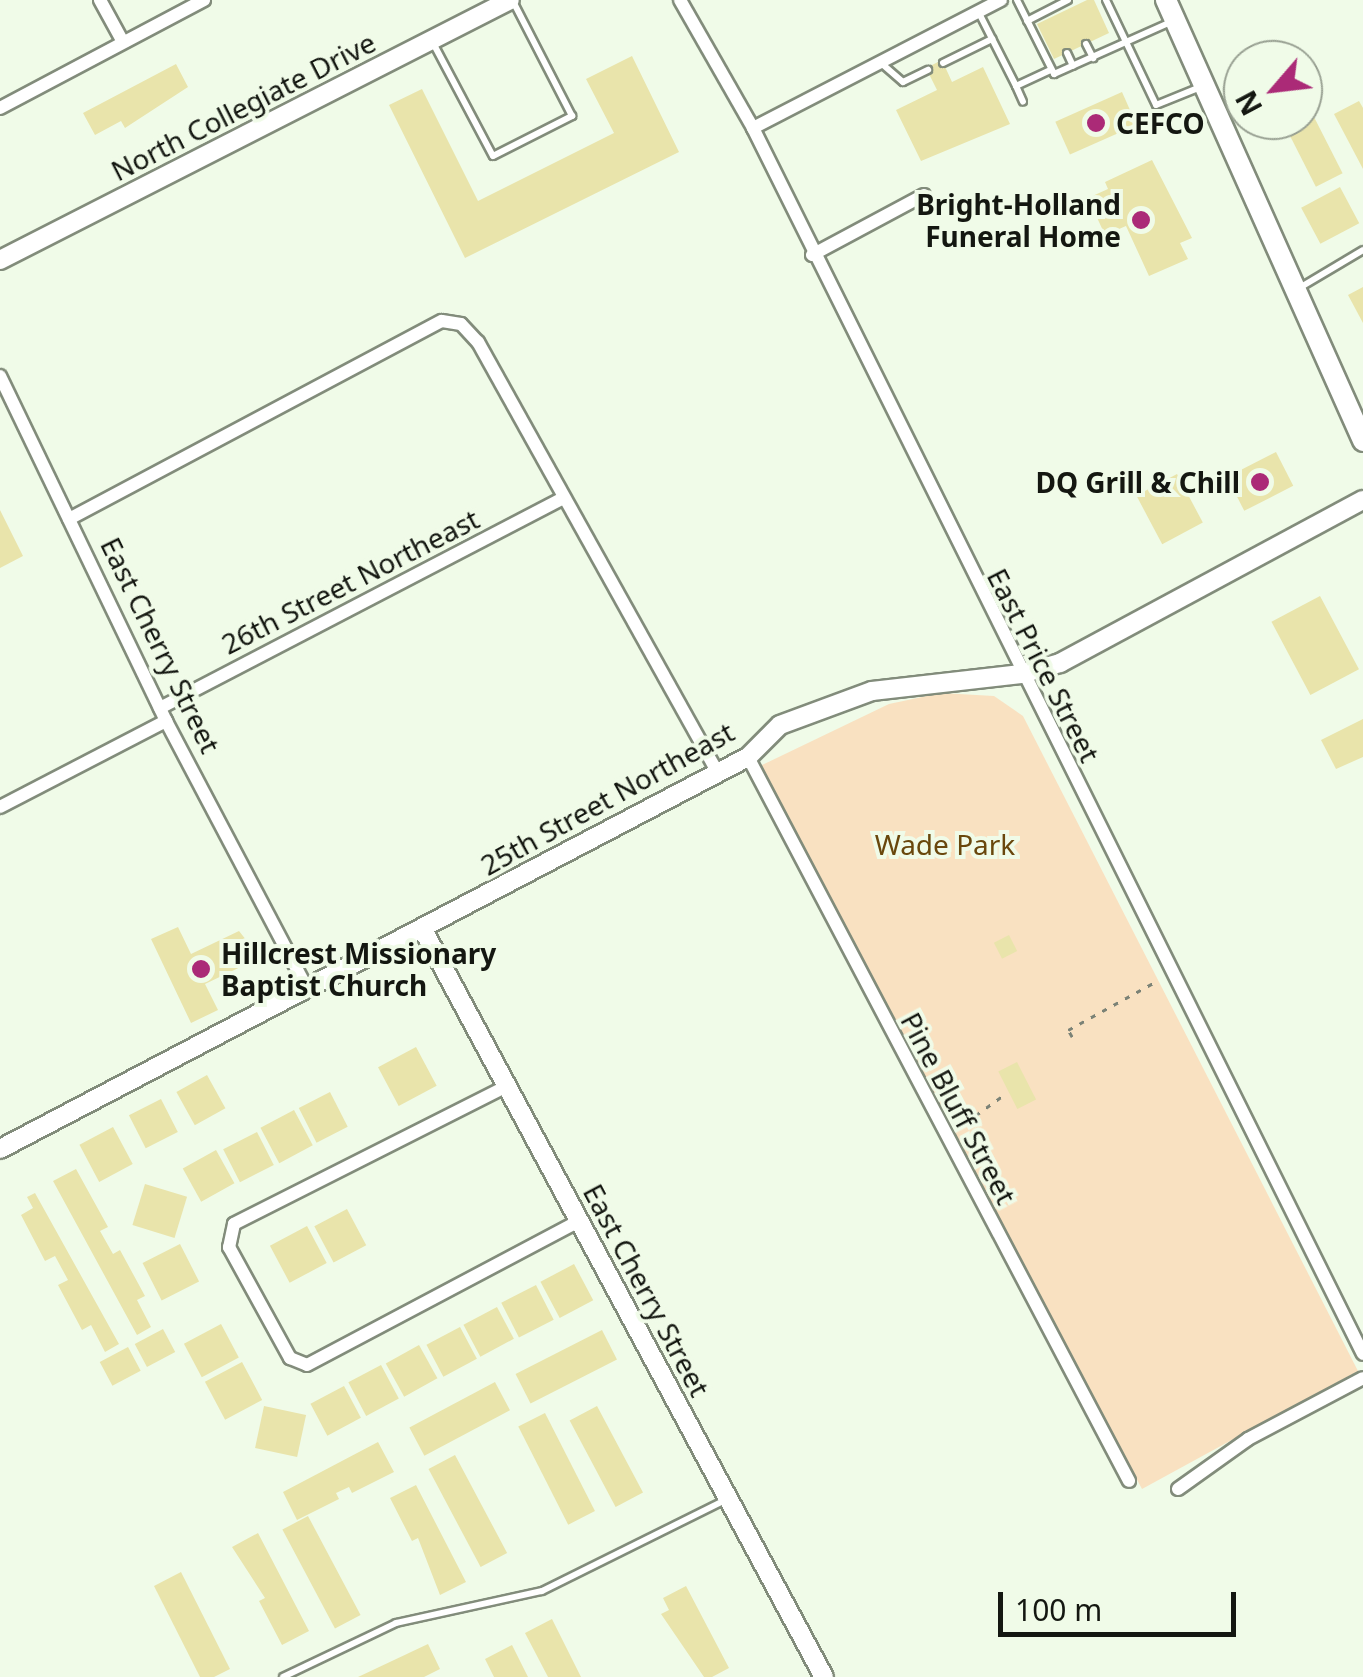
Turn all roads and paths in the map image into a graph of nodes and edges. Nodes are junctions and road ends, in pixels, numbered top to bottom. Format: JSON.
{"nodes":[{"id":1,"x":100,"y":0,"type":"edge"},
{"id":2,"x":204,"y":0,"type":"edge"},
{"id":3,"x":512,"y":0,"type":"edge"},
{"id":4,"x":680,"y":0,"type":"edge"},
{"id":5,"x":1001,"y":0,"type":"edge"},
{"id":6,"x":1017,"y":0,"type":"edge"},
{"id":7,"x":1106,"y":0,"type":"edge"},
{"id":8,"x":1166,"y":0,"type":"edge"},
{"id":9,"x":1068,"y":2,"type":"edge"},
{"id":10,"x":979,"y":12,"type":"junction"},
{"id":11,"x":1175,"y":20,"type":"junction"},
{"id":12,"x":1027,"y":21,"type":"junction"},
{"id":13,"x":992,"y":39,"type":"junction"},
{"id":14,"x":432,"y":40,"type":"junction"},
{"id":15,"x":123,"y":42,"type":"junction"},
{"id":16,"x":1127,"y":42,"type":"junction"},
{"id":17,"x":1086,"y":44,"type":"dead end"},
{"id":18,"x":1067,"y":52,"type":"dead end"},
{"id":19,"x":1092,"y":58,"type":"junction"},
{"id":20,"x":880,"y":62,"type":"junction"},
{"id":21,"x":943,"y":62,"type":"dead end"},
{"id":22,"x":1073,"y":66,"type":"junction"},
{"id":23,"x":928,"y":70,"type":"dead end"},
{"id":24,"x":1050,"y":70,"type":"junction"},
{"id":25,"x":1204,"y":85,"type":"junction"},
{"id":26,"x":1016,"y":86,"type":"junction"},
{"id":27,"x":1024,"y":102,"type":"dead end"},
{"id":28,"x":0,"y":108,"type":"edge"},
{"id":29,"x":753,"y":128,"type":"junction"},
{"id":30,"x":924,"y":195,"type":"dead end"},
{"id":31,"x":1363,"y":250,"type":"edge"},
{"id":32,"x":812,"y":255,"type":"junction"},
{"id":33,"x":0,"y":260,"type":"edge"},
{"id":34,"x":1295,"y":290,"type":"junction"},
{"id":35,"x":0,"y":376,"type":"edge"},
{"id":36,"x":1363,"y":442,"type":"edge"},
{"id":37,"x":564,"y":498,"type":"junction"},
{"id":38,"x":1363,"y":500,"type":"edge"},
{"id":39,"x":69,"y":519,"type":"junction"},
{"id":40,"x":1021,"y":674,"type":"junction"},
{"id":41,"x":163,"y":715,"type":"junction"},
{"id":42,"x":748,"y":757,"type":"junction"},
{"id":43,"x":717,"y":772,"type":"junction"},
{"id":44,"x":0,"y":807,"type":"edge"},
{"id":45,"x":422,"y":928,"type":"junction"},
{"id":46,"x":1153,"y":983,"type":"dead end"},
{"id":47,"x":307,"y":988,"type":"junction"},
{"id":48,"x":1072,"y":1037,"type":"dead end"},
{"id":49,"x":507,"y":1086,"type":"junction"},
{"id":50,"x":1005,"y":1094,"type":"dead end"},
{"id":51,"x":964,"y":1122,"type":"dead end"},
{"id":52,"x":0,"y":1149,"type":"edge"},
{"id":53,"x":579,"y":1221,"type":"junction"},
{"id":54,"x":1363,"y":1354,"type":"edge"},
{"id":55,"x":1363,"y":1378,"type":"edge"},
{"id":56,"x":1129,"y":1481,"type":"dead end"},
{"id":57,"x":1178,"y":1489,"type":"dead end"},
{"id":58,"x":728,"y":1498,"type":"junction"},
{"id":59,"x":282,"y":1677,"type":"edge"},
{"id":60,"x":824,"y":1677,"type":"edge"}],
"edges":[{"from":1,"to":15,"type":"street"},
{"from":2,"to":15,"type":"street"},
{"from":3,"to":14,"type":"street","name":"North Collegiate Drive"},
{"from":3,"to":14,"type":"lane"},
{"from":4,"to":29,"type":"street","name":"East Price Street"},
{"from":5,"to":10,"type":"street"},
{"from":6,"to":12,"type":"lane"},
{"from":7,"to":16,"type":"lane"},
{"from":8,"to":11,"type":"main road"},
{"from":9,"to":12,"type":"lane"},
{"from":10,"to":13,"type":"lane"},
{"from":10,"to":20,"type":"street"},
{"from":11,"to":16,"type":"lane"},
{"from":11,"to":25,"type":"main road"},
{"from":12,"to":24,"type":"lane"},
{"from":13,"to":21,"type":"lane"},
{"from":13,"to":26,"type":"lane"},
{"from":14,"to":33,"type":"street","name":"North Collegiate Drive"},
{"from":15,"to":28,"type":"street"},
{"from":16,"to":19,"type":"lane"},
{"from":16,"to":25,"type":"lane"},
{"from":17,"to":19,"type":"lane"},
{"from":18,"to":22,"type":"lane"},
{"from":19,"to":22,"type":"lane"},
{"from":20,"to":23,"type":"lane"},
{"from":20,"to":29,"type":"street"},
{"from":22,"to":24,"type":"lane"},
{"from":24,"to":26,"type":"lane"},
{"from":25,"to":34,"type":"main road"},
{"from":26,"to":27,"type":"lane"},
{"from":29,"to":32,"type":"street","name":"East Price Street"},
{"from":30,"to":32,"type":"street"},
{"from":31,"to":34,"type":"lane"},
{"from":32,"to":40,"type":"street","name":"East Price Street"},
{"from":34,"to":36,"type":"main road"},
{"from":35,"to":39,"type":"street","name":"East Cherry Street"},
{"from":37,"to":39,"type":"street"},
{"from":37,"to":41,"type":"street","name":"26th Street Northeast"},
{"from":37,"to":43,"type":"street"},
{"from":38,"to":40,"type":"street","name":"25th Street Northeast"},
{"from":39,"to":41,"type":"street","name":"East Cherry Street"},
{"from":40,"to":42,"type":"street","name":"25th Street Northeast"},
{"from":40,"to":54,"type":"street","name":"East Price Street"},
{"from":41,"to":44,"type":"street","name":"26th Street Northeast"},
{"from":41,"to":47,"type":"street","name":"East Cherry Street"},
{"from":42,"to":43,"type":"street","name":"25th Street Northeast"},
{"from":42,"to":56,"type":"street","name":"Pine Bluff Street"},
{"from":43,"to":45,"type":"street","name":"25th Street Northeast"},
{"from":45,"to":47,"type":"street","name":"25th Street Northeast"},
{"from":45,"to":49,"type":"street","name":"East Cherry Street"},
{"from":46,"to":48,"type":"path"},
{"from":47,"to":52,"type":"street","name":"25th Street Northeast"},
{"from":49,"to":53,"type":"street","name":"East Cherry Street"},
{"from":49,"to":53,"type":"street"},
{"from":50,"to":51,"type":"path"},
{"from":53,"to":58,"type":"street","name":"East Cherry Street"},
{"from":55,"to":57,"type":"street"},
{"from":58,"to":59,"type":"lane"},
{"from":58,"to":60,"type":"street","name":"East Cherry Street"}]}
